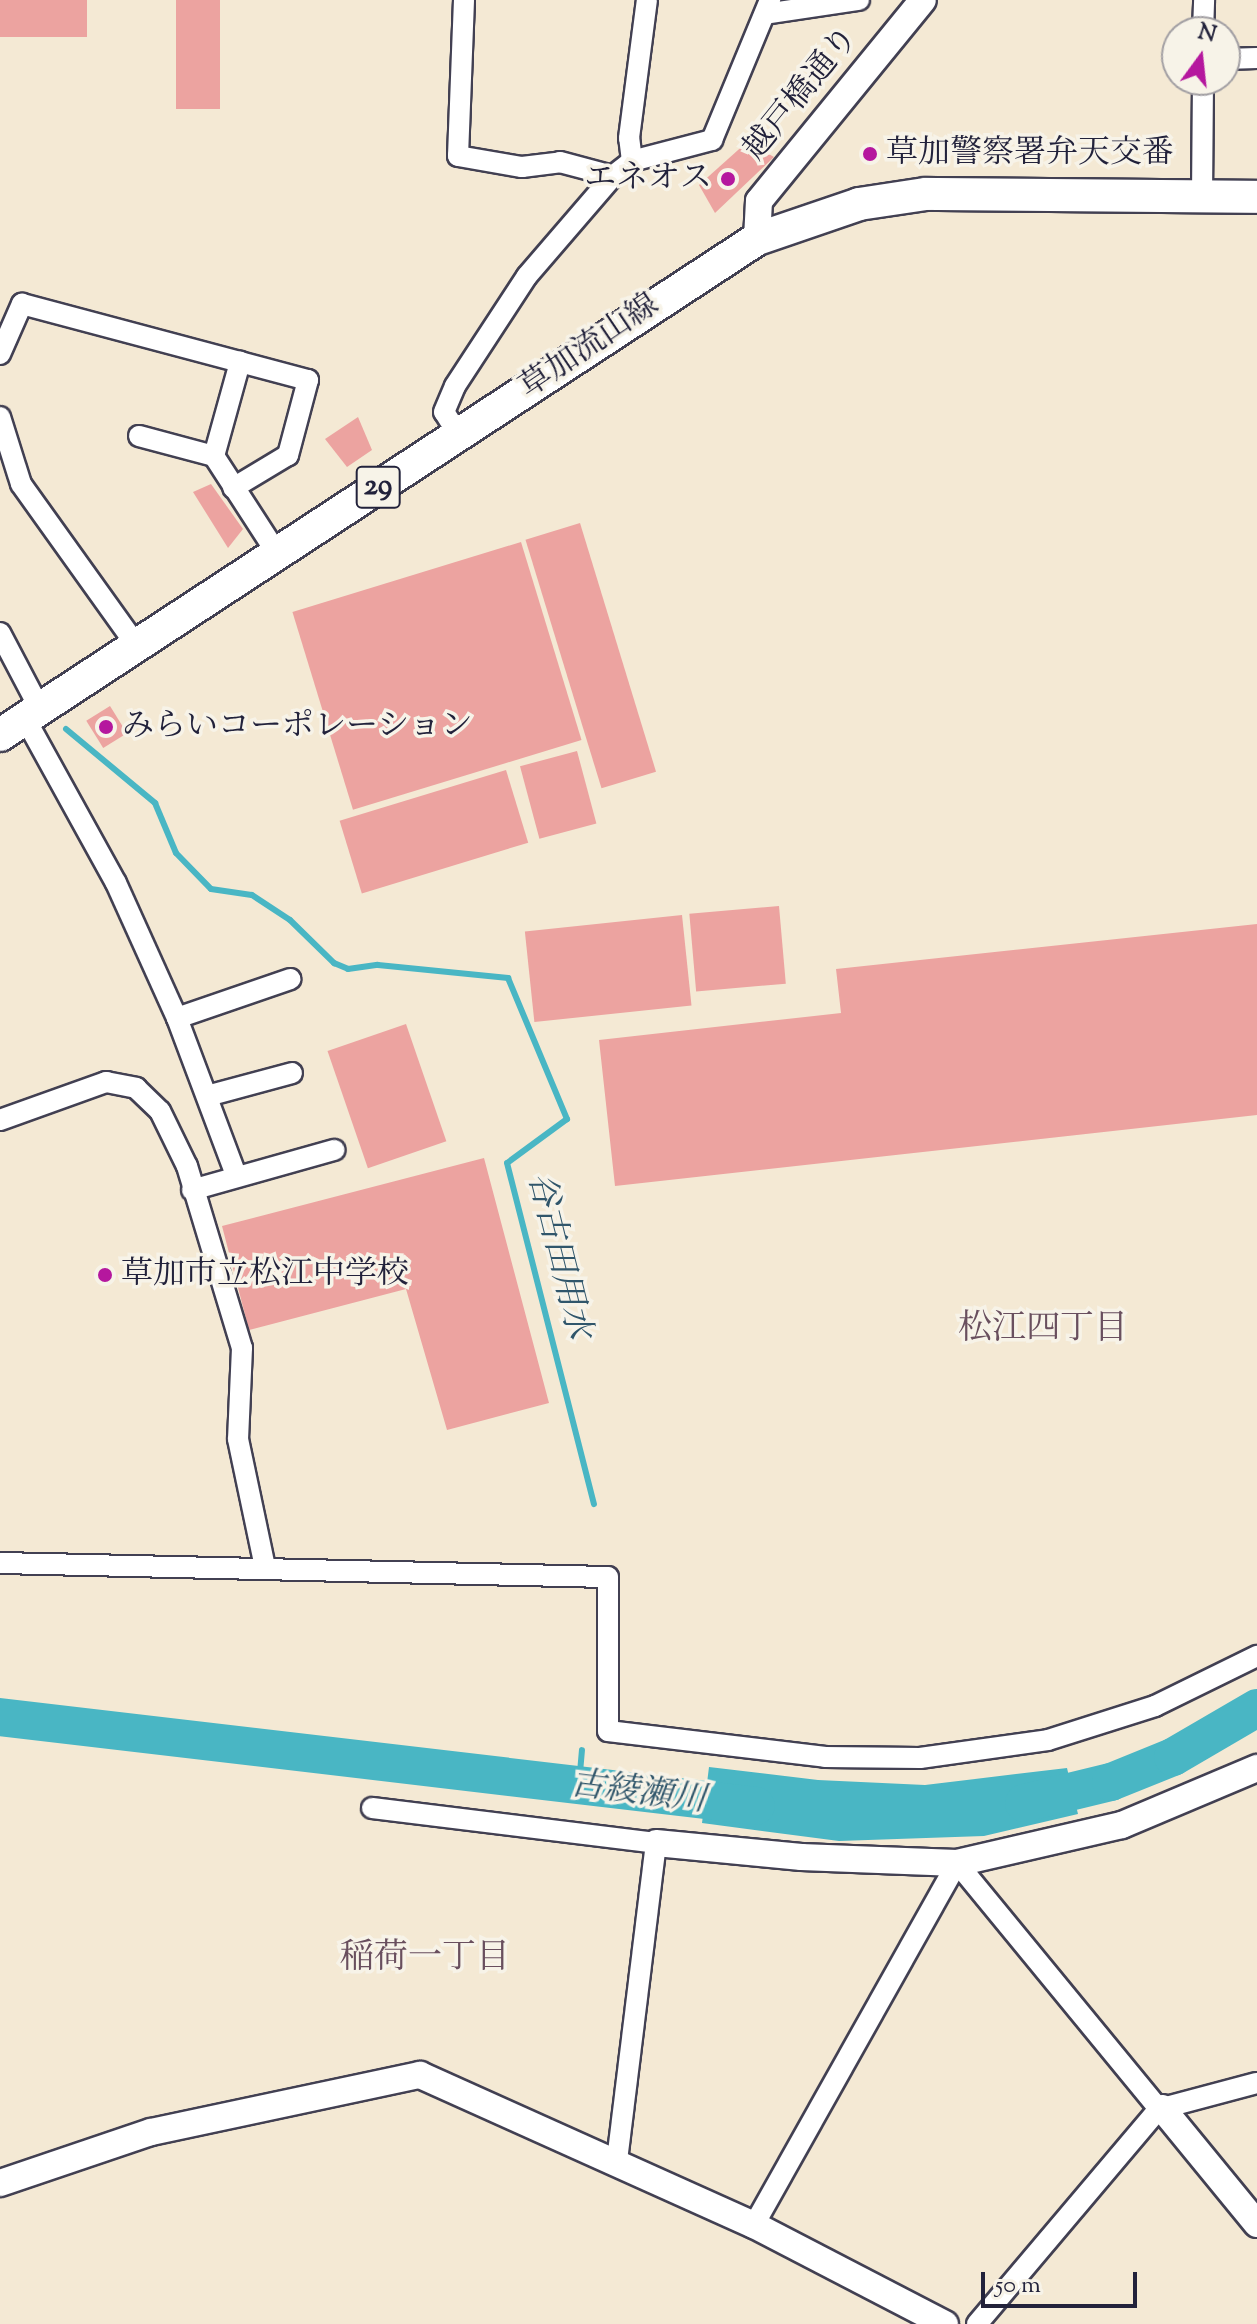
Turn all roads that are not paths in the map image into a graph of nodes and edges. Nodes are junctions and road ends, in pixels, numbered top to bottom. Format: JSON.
{"nodes":[{"id":1,"x":464,"y":0,"type":"edge"},
{"id":2,"x":647,"y":0,"type":"edge"},
{"id":3,"x":859,"y":0,"type":"edge"},
{"id":4,"x":923,"y":0,"type":"edge"},
{"id":5,"x":768,"y":7,"type":"edge"},
{"id":6,"x":1203,"y":96,"type":"edge"},
{"id":7,"x":632,"y":161,"type":"junction"},
{"id":8,"x":613,"y":176,"type":"junction"},
{"id":9,"x":1202,"y":196,"type":"junction"},
{"id":10,"x":1257,"y":197,"type":"edge"},
{"id":11,"x":757,"y":239,"type":"junction"},
{"id":12,"x":0,"y":354,"type":"edge"},
{"id":13,"x":240,"y":362,"type":"junction"},
{"id":14,"x":0,"y":417,"type":"edge"},
{"id":15,"x":458,"y":434,"type":"junction"},
{"id":16,"x":139,"y":436,"type":"dead end"},
{"id":17,"x":214,"y":456,"type":"junction"},
{"id":18,"x":233,"y":488,"type":"junction"},
{"id":19,"x":276,"y":552,"type":"junction"},
{"id":20,"x":0,"y":633,"type":"edge"},
{"id":21,"x":137,"y":646,"type":"junction"},
{"id":22,"x":22,"y":722,"type":"edge"},
{"id":23,"x":290,"y":979,"type":"dead end"},
{"id":24,"x":177,"y":1018,"type":"junction"},
{"id":25,"x":292,"y":1073,"type":"dead end"},
{"id":26,"x":207,"y":1096,"type":"junction"},
{"id":27,"x":0,"y":1120,"type":"edge"},
{"id":28,"x":334,"y":1150,"type":"dead end"},
{"id":29,"x":236,"y":1175,"type":"junction"},
{"id":30,"x":192,"y":1190,"type":"junction"},
{"id":31,"x":0,"y":1563,"type":"edge"},
{"id":32,"x":265,"y":1567,"type":"junction"},
{"id":33,"x":1257,"y":1656,"type":"edge"},
{"id":34,"x":1257,"y":1768,"type":"edge"},
{"id":35,"x":372,"y":1808,"type":"dead end"},
{"id":36,"x":656,"y":1843,"type":"junction"},
{"id":37,"x":957,"y":1863,"type":"junction"},
{"id":38,"x":1257,"y":2083,"type":"edge"},
{"id":39,"x":1160,"y":2108,"type":"junction"},
{"id":40,"x":617,"y":2162,"type":"junction"},
{"id":41,"x":0,"y":2183,"type":"edge"},
{"id":42,"x":1257,"y":2224,"type":"edge"},
{"id":43,"x":754,"y":2225,"type":"junction"},
{"id":44,"x":945,"y":2324,"type":"edge"},
{"id":45,"x":977,"y":2324,"type":"edge"}],
"edges":[{"from":1,"to":8,"type":"street"},
{"from":2,"to":7,"type":"street"},
{"from":3,"to":5,"type":"street"},
{"from":4,"to":11,"type":"street","name":"越戸橋通り"},
{"from":5,"to":7,"type":"street"},
{"from":6,"to":9,"type":"street"},
{"from":7,"to":8,"type":"street"},
{"from":8,"to":15,"type":"street"},
{"from":9,"to":10,"type":"main road","name":"草加流山線","number":"29"},
{"from":9,"to":11,"type":"main road","name":"草加流山線","number":"29"},
{"from":11,"to":15,"type":"main road","name":"草加流山線","number":"29"},
{"from":12,"to":13,"type":"street"},
{"from":13,"to":17,"type":"street"},
{"from":13,"to":18,"type":"street"},
{"from":14,"to":21,"type":"street"},
{"from":15,"to":19,"type":"main road","name":"草加流山線","number":"29"},
{"from":16,"to":17,"type":"street"},
{"from":17,"to":18,"type":"street"},
{"from":18,"to":19,"type":"street"},
{"from":19,"to":21,"type":"main road","name":"草加流山線","number":"29"},
{"from":20,"to":22,"type":"street"},
{"from":21,"to":22,"type":"main road","name":"草加流山線","number":"29"},
{"from":22,"to":24,"type":"street"},
{"from":23,"to":24,"type":"street"},
{"from":24,"to":26,"type":"street"},
{"from":25,"to":26,"type":"street"},
{"from":26,"to":29,"type":"street"},
{"from":27,"to":30,"type":"street"},
{"from":28,"to":29,"type":"street"},
{"from":29,"to":30,"type":"street"},
{"from":30,"to":32,"type":"street"},
{"from":31,"to":32,"type":"street"},
{"from":32,"to":33,"type":"street"},
{"from":34,"to":37,"type":"street"},
{"from":35,"to":36,"type":"street"},
{"from":36,"to":37,"type":"street"},
{"from":36,"to":40,"type":"street"},
{"from":37,"to":39,"type":"street"},
{"from":37,"to":43,"type":"street"},
{"from":38,"to":39,"type":"street"},
{"from":39,"to":42,"type":"street"},
{"from":39,"to":45,"type":"street"},
{"from":40,"to":41,"type":"street"},
{"from":40,"to":43,"type":"street"},
{"from":43,"to":44,"type":"street"}]}
